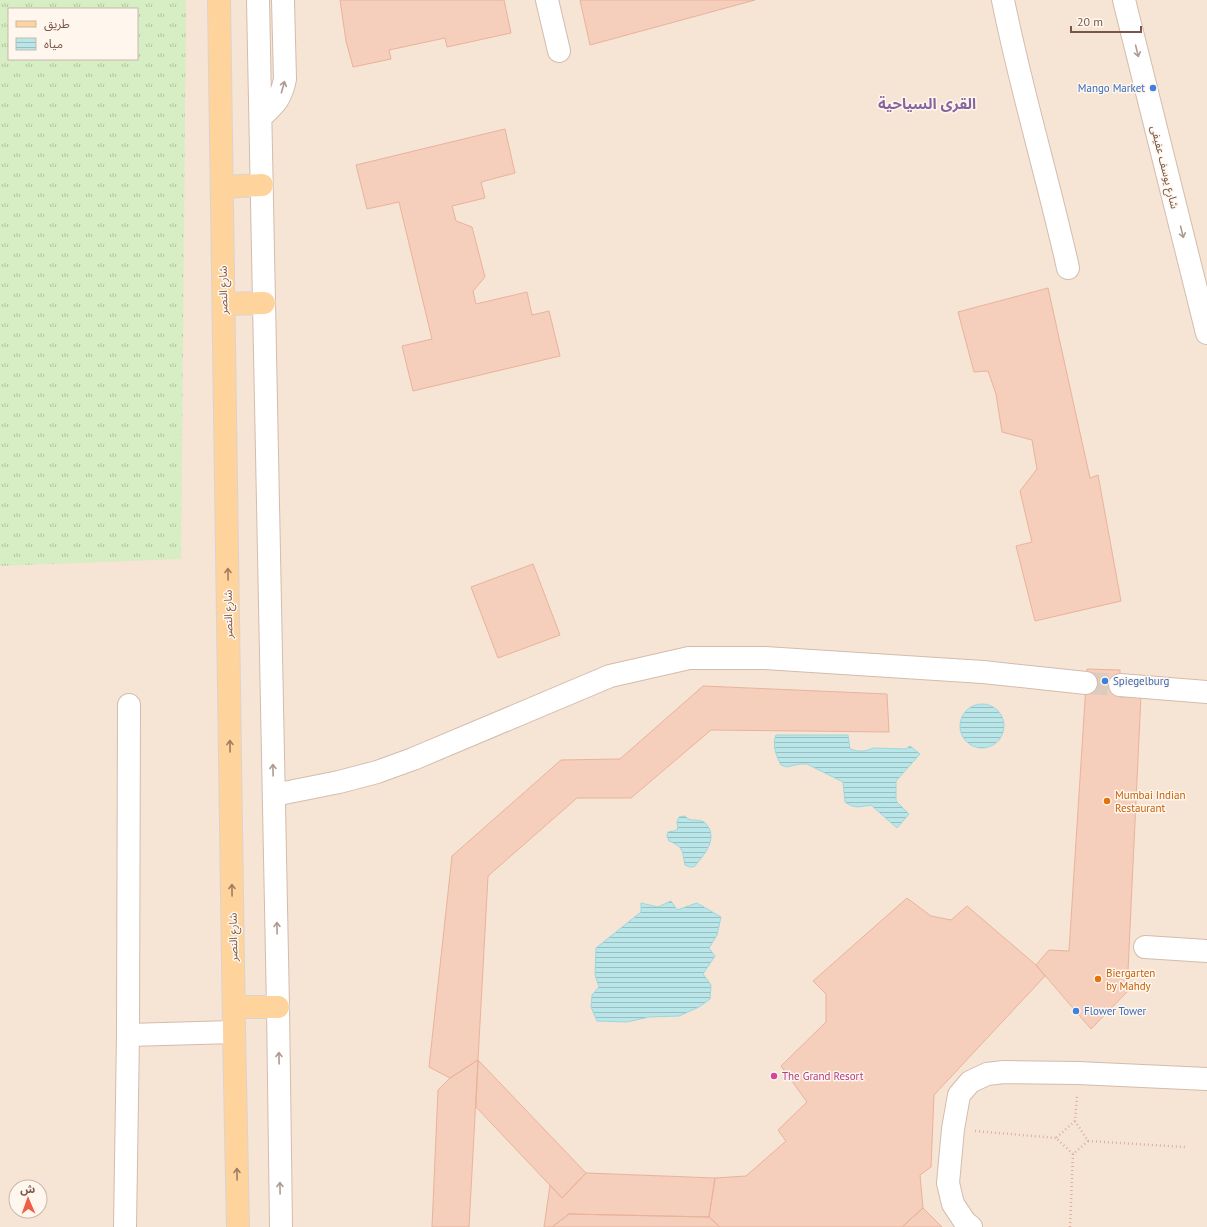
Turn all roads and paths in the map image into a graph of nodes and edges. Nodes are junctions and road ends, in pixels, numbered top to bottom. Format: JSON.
{"nodes":[{"id":1,"x":219,"y":0,"type":"edge"},
{"id":2,"x":258,"y":0,"type":"edge"},
{"id":3,"x":283,"y":0,"type":"edge"},
{"id":4,"x":547,"y":0,"type":"edge"},
{"id":5,"x":1003,"y":0,"type":"edge"},
{"id":6,"x":1124,"y":0,"type":"edge"},
{"id":7,"x":558,"y":51,"type":"dead end"},
{"id":8,"x":261,"y":117,"type":"junction"},
{"id":9,"x":262,"y":185,"type":"junction"},
{"id":10,"x":222,"y":187,"type":"junction"},
{"id":11,"x":1068,"y":268,"type":"dead end"},
{"id":12,"x":264,"y":303,"type":"junction"},
{"id":13,"x":224,"y":304,"type":"junction"},
{"id":14,"x":1207,"y":333,"type":"edge"},
{"id":15,"x":1086,"y":683,"type":"tunnel mouth"},
{"id":16,"x":1120,"y":685,"type":"tunnel mouth"},
{"id":17,"x":1207,"y":692,"type":"edge"},
{"id":18,"x":129,"y":705,"type":"dead end"},
{"id":19,"x":274,"y":795,"type":"junction"},
{"id":20,"x":1145,"y":947,"type":"dead end"},
{"id":21,"x":1207,"y":951,"type":"edge"},
{"id":22,"x":234,"y":1007,"type":"junction"},
{"id":23,"x":278,"y":1007,"type":"junction"},
{"id":24,"x":234,"y":1032,"type":"junction"},
{"id":25,"x":128,"y":1035,"type":"junction"},
{"id":26,"x":1078,"y":1073,"type":"junction"},
{"id":27,"x":1207,"y":1079,"type":"edge"},
{"id":28,"x":1075,"y":1121,"type":"junction"},
{"id":29,"x":953,"y":1129,"type":"junction"},
{"id":30,"x":1056,"y":1138,"type":"junction"},
{"id":31,"x":1088,"y":1141,"type":"junction"},
{"id":32,"x":1185,"y":1147,"type":"dead end"},
{"id":33,"x":1073,"y":1154,"type":"junction"},
{"id":34,"x":125,"y":1227,"type":"edge"},
{"id":35,"x":238,"y":1227,"type":"edge"},
{"id":36,"x":281,"y":1227,"type":"edge"},
{"id":37,"x":971,"y":1227,"type":"edge"},
{"id":38,"x":1070,"y":1227,"type":"edge"}],
"edges":[{"from":1,"to":10,"type":"main road","name":"شارع النصر"},
{"from":2,"to":8,"type":"street"},
{"from":8,"to":3,"type":"street","one_way":true},
{"from":4,"to":7,"type":"street"},
{"from":5,"to":11,"type":"street"},
{"from":6,"to":14,"type":"street","name":"شارع يوسف عفيفى","one_way":true},
{"from":8,"to":9,"type":"street"},
{"from":9,"to":10,"type":"main road"},
{"from":9,"to":12,"type":"street"},
{"from":10,"to":13,"type":"main road","name":"شارع النصر"},
{"from":12,"to":13,"type":"main road"},
{"from":19,"to":12,"type":"street","one_way":true},
{"from":22,"to":13,"type":"main road","name":"شارع النصر","one_way":true},
{"from":15,"to":19,"type":"street"},
{"from":16,"to":17,"type":"street"},
{"from":18,"to":25,"type":"street"},
{"from":23,"to":19,"type":"street","one_way":true},
{"from":20,"to":21,"type":"street"},
{"from":22,"to":23,"type":"main road"},
{"from":22,"to":24,"type":"main road","name":"شارع النصر"},
{"from":36,"to":23,"type":"street","one_way":true},
{"from":24,"to":25,"type":"street"},
{"from":35,"to":24,"type":"main road","name":"شارع النصر","one_way":true},
{"from":25,"to":34,"type":"street"},
{"from":26,"to":27,"type":"street"},
{"from":26,"to":28,"type":"path"},
{"from":26,"to":29,"type":"street"},
{"from":28,"to":30,"type":"path"},
{"from":28,"to":31,"type":"path"},
{"from":29,"to":30,"type":"path"},
{"from":29,"to":37,"type":"street"},
{"from":30,"to":33,"type":"path"},
{"from":31,"to":32,"type":"path"},
{"from":31,"to":33,"type":"path"},
{"from":33,"to":38,"type":"path"}]}
